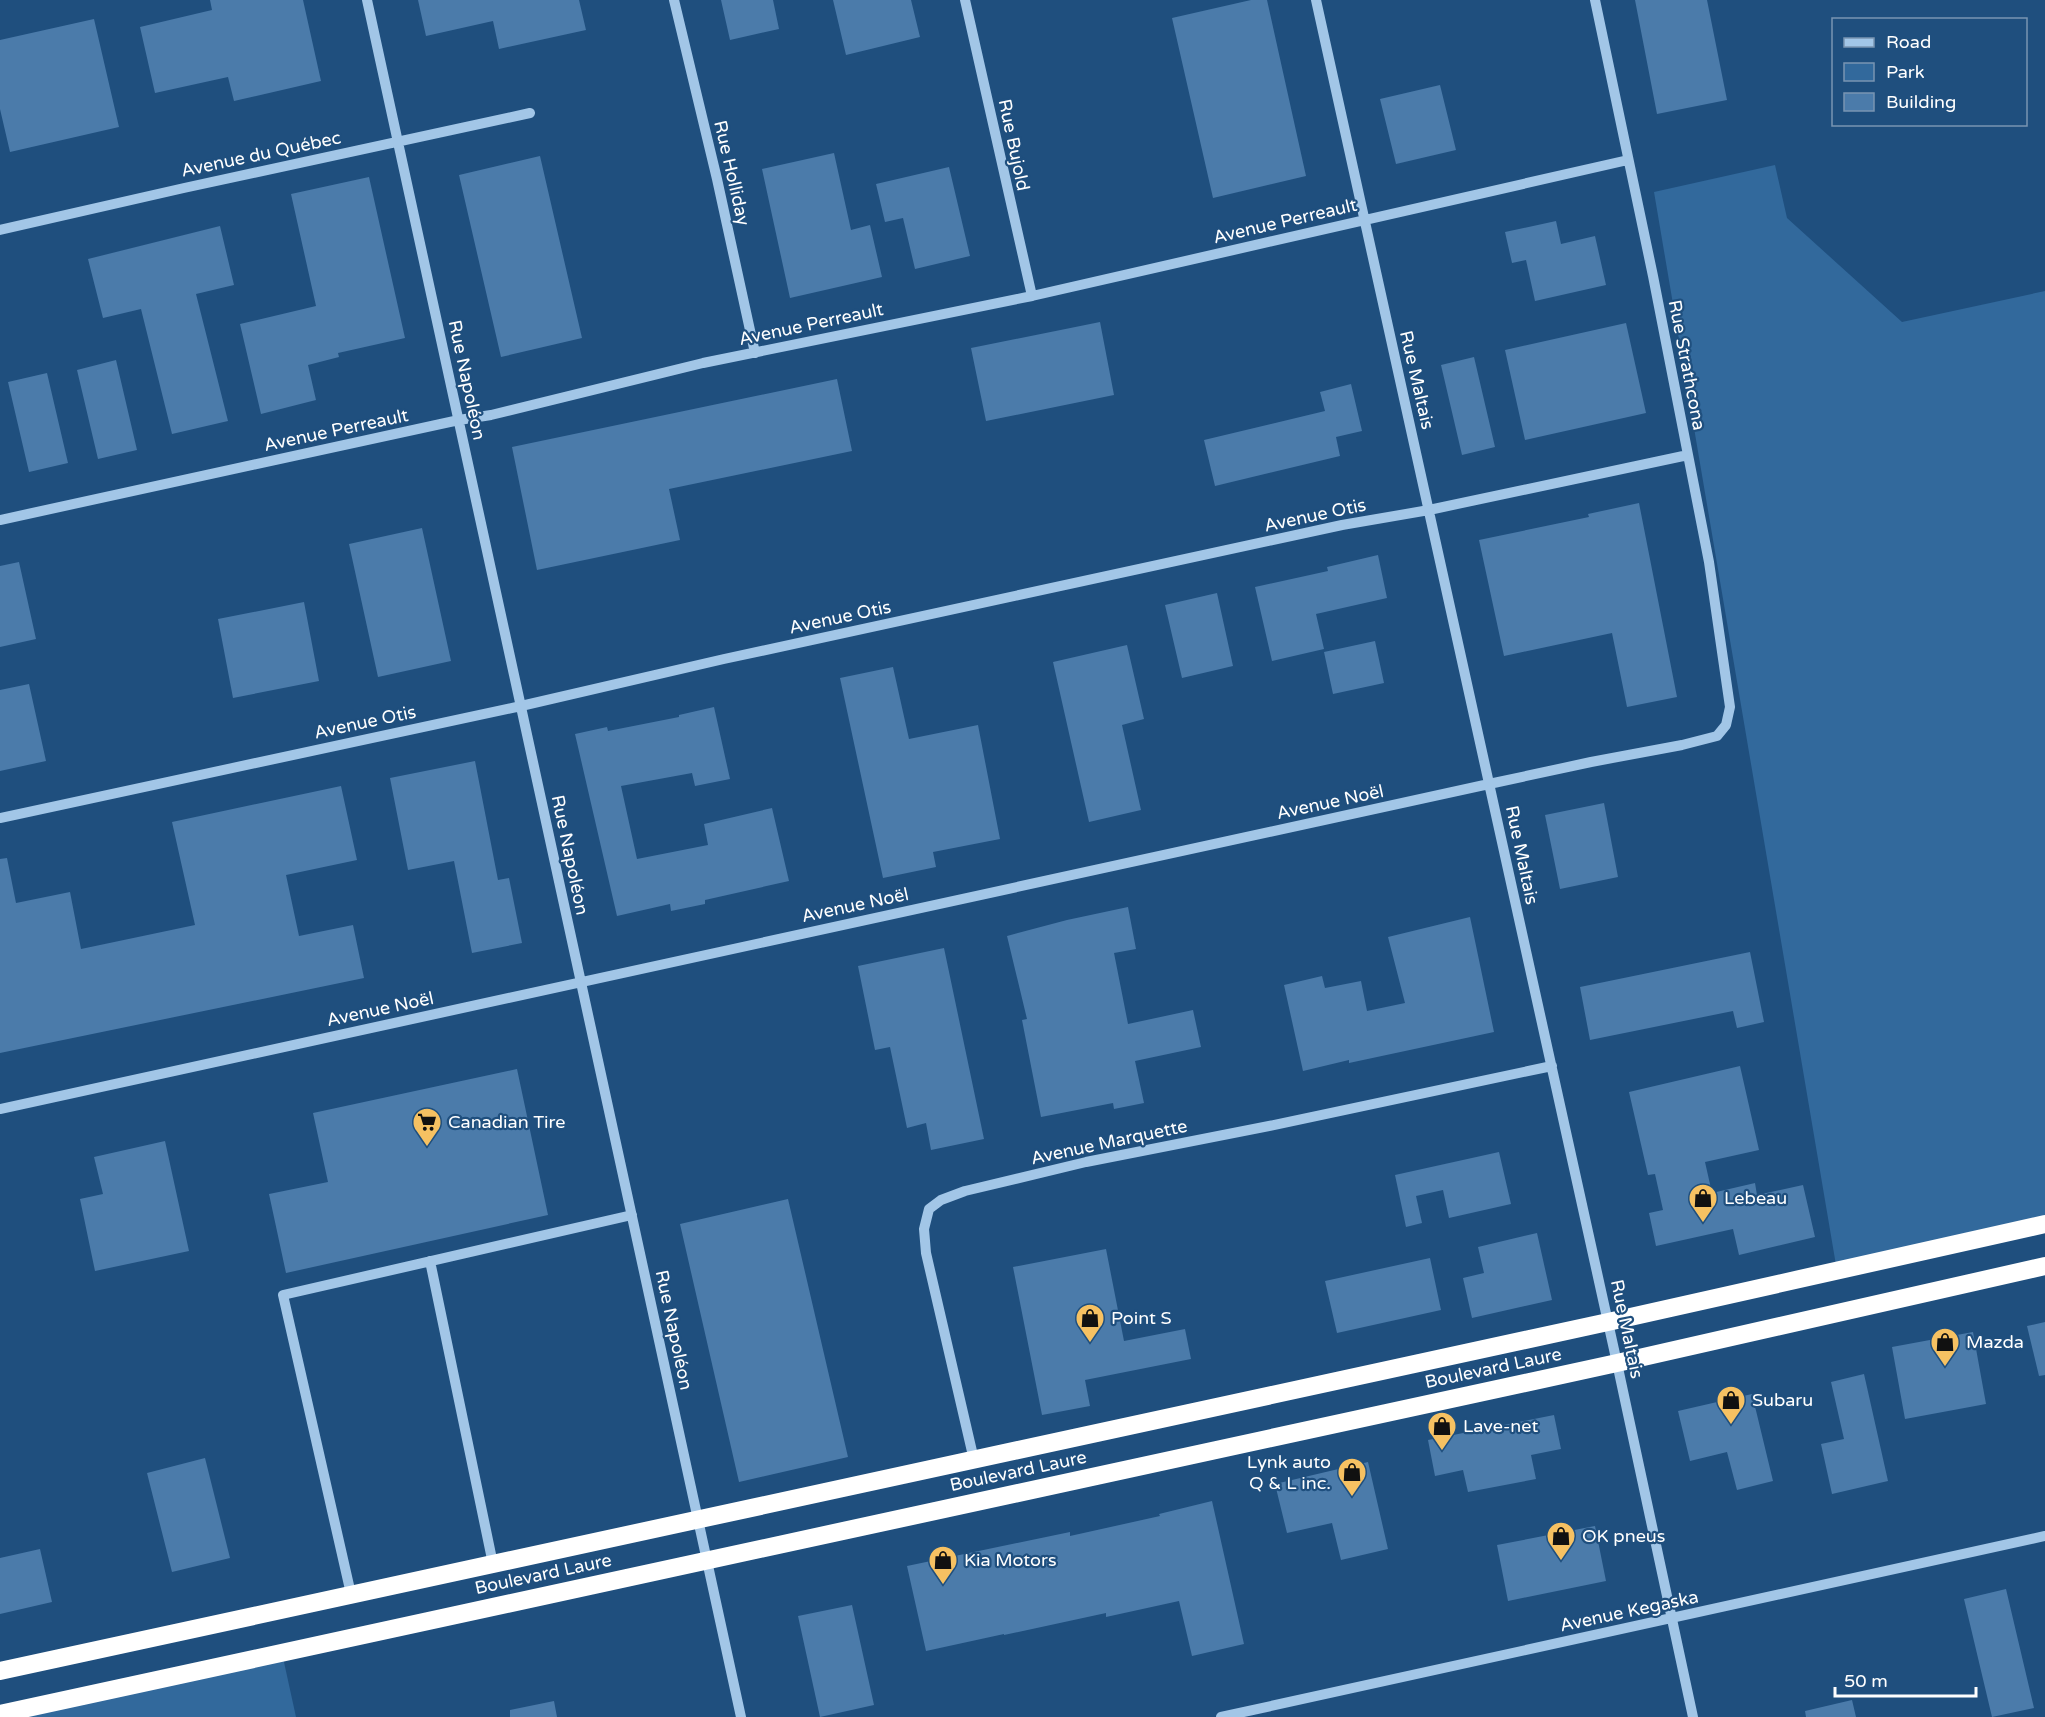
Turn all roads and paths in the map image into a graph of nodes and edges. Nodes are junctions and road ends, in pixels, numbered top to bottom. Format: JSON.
{"nodes":[{"id":1,"x":367,"y":0,"type":"edge"},
{"id":2,"x":674,"y":0,"type":"edge"},
{"id":3,"x":965,"y":0,"type":"edge"},
{"id":4,"x":1316,"y":0,"type":"edge"},
{"id":5,"x":1595,"y":0,"type":"edge"},
{"id":6,"x":530,"y":113,"type":"dead end"},
{"id":7,"x":398,"y":142,"type":"junction"},
{"id":8,"x":1628,"y":160,"type":"junction"},
{"id":9,"x":1364,"y":220,"type":"junction"},
{"id":10,"x":0,"y":230,"type":"edge"},
{"id":11,"x":1032,"y":296,"type":"junction"},
{"id":12,"x":755,"y":353,"type":"junction"},
{"id":13,"x":459,"y":420,"type":"junction"},
{"id":14,"x":1688,"y":455,"type":"junction"},
{"id":15,"x":1429,"y":510,"type":"junction"},
{"id":16,"x":0,"y":520,"type":"edge"},
{"id":17,"x":521,"y":706,"type":"junction"},
{"id":18,"x":1717,"y":736,"type":"joint"},
{"id":19,"x":1489,"y":784,"type":"junction"},
{"id":20,"x":0,"y":818,"type":"edge"},
{"id":21,"x":581,"y":982,"type":"junction"},
{"id":22,"x":1551,"y":1066,"type":"junction"},
{"id":23,"x":0,"y":1109,"type":"edge"},
{"id":24,"x":632,"y":1215,"type":"junction"},
{"id":25,"x":2045,"y":1224,"type":"edge"},
{"id":26,"x":430,"y":1261,"type":"junction"},
{"id":27,"x":2045,"y":1266,"type":"edge"},
{"id":28,"x":1608,"y":1322,"type":"junction"},
{"id":29,"x":1617,"y":1363,"type":"junction"},
{"id":30,"x":974,"y":1460,"type":"junction"},
{"id":31,"x":698,"y":1519,"type":"junction"},
{"id":32,"x":2045,"y":1536,"type":"edge"},
{"id":33,"x":707,"y":1560,"type":"junction"},
{"id":34,"x":493,"y":1564,"type":"junction"},
{"id":35,"x":351,"y":1594,"type":"junction"},
{"id":36,"x":1672,"y":1618,"type":"junction"},
{"id":37,"x":0,"y":1671,"type":"edge"},
{"id":38,"x":0,"y":1714,"type":"edge"},
{"id":39,"x":741,"y":1717,"type":"edge"},
{"id":40,"x":1221,"y":1717,"type":"edge"},
{"id":41,"x":1693,"y":1717,"type":"edge"}],
"edges":[{"from":1,"to":7,"type":"street","name":"Rue Napoléon"},
{"from":2,"to":12,"type":"street","name":"Rue Holliday"},
{"from":3,"to":11,"type":"street","name":"Rue Bujold"},
{"from":4,"to":9,"type":"street","name":"Rue Maltais"},
{"from":5,"to":8,"type":"street","name":"Rue Strathcona"},
{"from":6,"to":7,"type":"street","name":"Avenue du Québec"},
{"from":7,"to":10,"type":"street","name":"Avenue du Québec"},
{"from":7,"to":13,"type":"street","name":"Rue Napoléon"},
{"from":8,"to":9,"type":"street","name":"Avenue Perreault"},
{"from":8,"to":14,"type":"street","name":"Rue Strathcona"},
{"from":9,"to":11,"type":"street","name":"Avenue Perreault"},
{"from":9,"to":15,"type":"street","name":"Rue Maltais"},
{"from":11,"to":12,"type":"street","name":"Avenue Perreault"},
{"from":12,"to":13,"type":"street","name":"Avenue Perreault"},
{"from":13,"to":16,"type":"street","name":"Avenue Perreault"},
{"from":13,"to":17,"type":"street","name":"Rue Napoléon"},
{"from":14,"to":15,"type":"street","name":"Avenue Otis"},
{"from":14,"to":18,"type":"street","name":"Rue Strathcona"},
{"from":15,"to":17,"type":"street","name":"Avenue Otis"},
{"from":15,"to":19,"type":"street","name":"Rue Maltais"},
{"from":17,"to":20,"type":"street","name":"Avenue Otis"},
{"from":17,"to":21,"type":"street","name":"Rue Napoléon"},
{"from":18,"to":19,"type":"street","name":"Avenue Noël"},
{"from":19,"to":21,"type":"street","name":"Avenue Noël"},
{"from":19,"to":22,"type":"street","name":"Rue Maltais"},
{"from":21,"to":23,"type":"street","name":"Avenue Noël"},
{"from":21,"to":24,"type":"street","name":"Rue Napoléon"},
{"from":22,"to":28,"type":"street","name":"Rue Maltais"},
{"from":22,"to":30,"type":"street","name":"Avenue Marquette"},
{"from":24,"to":26,"type":"street"},
{"from":24,"to":31,"type":"street","name":"Rue Napoléon"},
{"from":25,"to":28,"type":"highway","name":"Boulevard Laure"},
{"from":26,"to":34,"type":"street"},
{"from":26,"to":35,"type":"street"},
{"from":27,"to":29,"type":"highway","name":"Boulevard Laure"},
{"from":28,"to":29,"type":"street","name":"Rue Maltais"},
{"from":28,"to":30,"type":"highway","name":"Boulevard Laure"},
{"from":29,"to":33,"type":"highway","name":"Boulevard Laure"},
{"from":29,"to":36,"type":"street","name":"Rue Maltais"},
{"from":30,"to":31,"type":"highway","name":"Boulevard Laure"},
{"from":31,"to":33,"type":"street","name":"Rue Napoléon"},
{"from":31,"to":34,"type":"highway","name":"Boulevard Laure"},
{"from":32,"to":36,"type":"street","name":"Avenue Kegaska"},
{"from":33,"to":38,"type":"highway","name":"Boulevard Laure"},
{"from":33,"to":39,"type":"street","name":"Rue Napoléon"},
{"from":34,"to":35,"type":"highway","name":"Boulevard Laure"},
{"from":35,"to":37,"type":"highway","name":"Boulevard Laure"},
{"from":36,"to":40,"type":"street","name":"Avenue Kegaska"},
{"from":36,"to":41,"type":"street","name":"Rue Maltais"}]}
